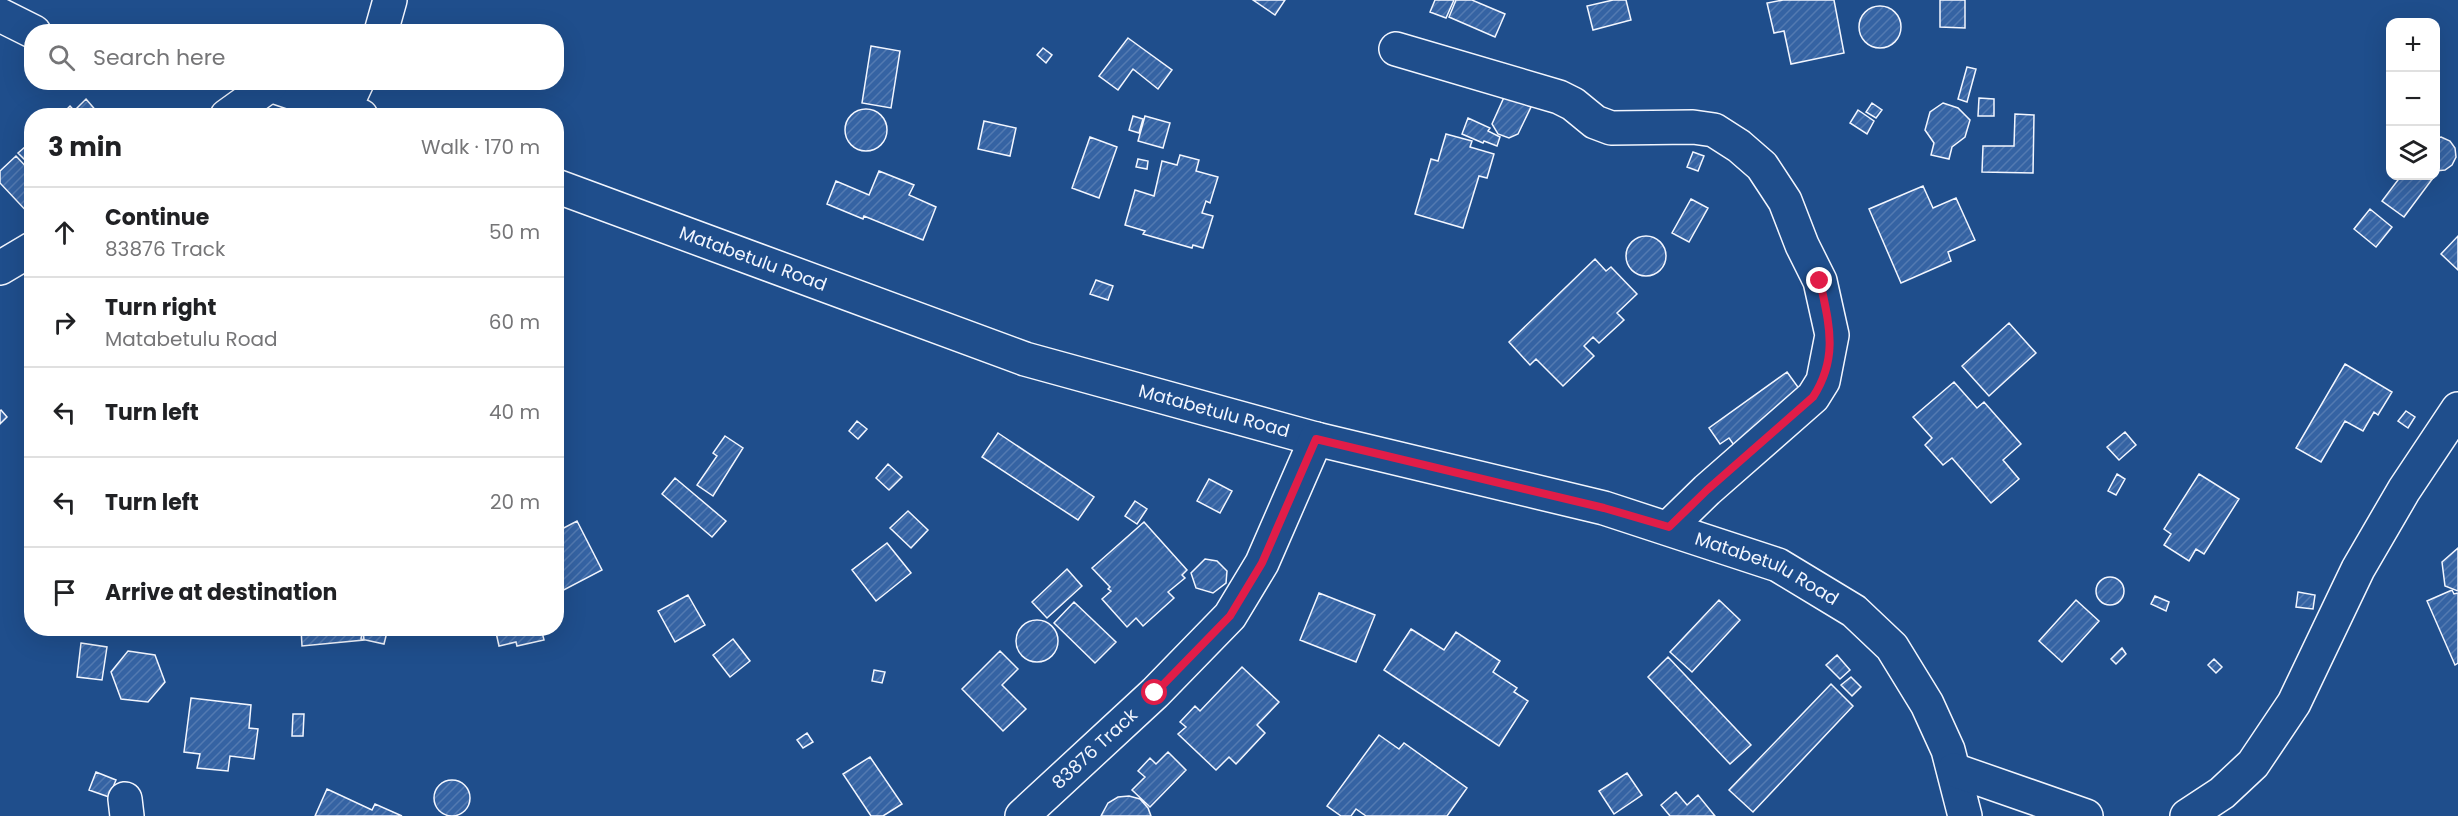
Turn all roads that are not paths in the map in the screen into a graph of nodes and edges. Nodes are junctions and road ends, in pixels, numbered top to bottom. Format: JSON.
{"nodes":[{"id":1,"x":390,"y":0,"type":"edge"},
{"id":2,"x":0,"y":15,"type":"edge"},
{"id":3,"x":383,"y":24,"type":"edge"},
{"id":4,"x":24,"y":27,"type":"edge"},
{"id":5,"x":1396,"y":49,"type":"dead end"},
{"id":6,"x":258,"y":90,"type":"edge"},
{"id":7,"x":293,"y":90,"type":"edge"},
{"id":8,"x":354,"y":103,"type":"edge"},
{"id":9,"x":236,"y":108,"type":"edge"},
{"id":10,"x":564,"y":189,"type":"edge"},
{"id":11,"x":24,"y":254,"type":"edge"},
{"id":12,"x":0,"y":268,"type":"edge"},
{"id":13,"x":2458,"y":409,"type":"edge"},
{"id":14,"x":1316,"y":439,"type":"junction"},
{"id":15,"x":1669,"y":527,"type":"junction"},
{"id":16,"x":1954,"y":770,"type":"junction"},
{"id":17,"x":1022,"y":816,"type":"edge"},
{"id":18,"x":1965,"y":816,"type":"edge"},
{"id":19,"x":2086,"y":816,"type":"edge"},
{"id":20,"x":2187,"y":816,"type":"edge"}],
"edges":[{"from":1,"to":3,"type":"street"},
{"from":2,"to":4,"type":"street"},
{"from":5,"to":15,"type":"street"},
{"from":6,"to":9,"type":"street"},
{"from":7,"to":8,"type":"street"},
{"from":10,"to":14,"type":"street","name":"Matabetulu Road"},
{"from":11,"to":12,"type":"street"},
{"from":13,"to":20,"type":"street"},
{"from":14,"to":15,"type":"street","name":"Matabetulu Road"},
{"from":14,"to":17,"type":"street","name":"83876 Track"},
{"from":15,"to":16,"type":"street","name":"Matabetulu Road"},
{"from":16,"to":18,"type":"street","name":"Matabetulu Road"},
{"from":16,"to":19,"type":"street"}]}
